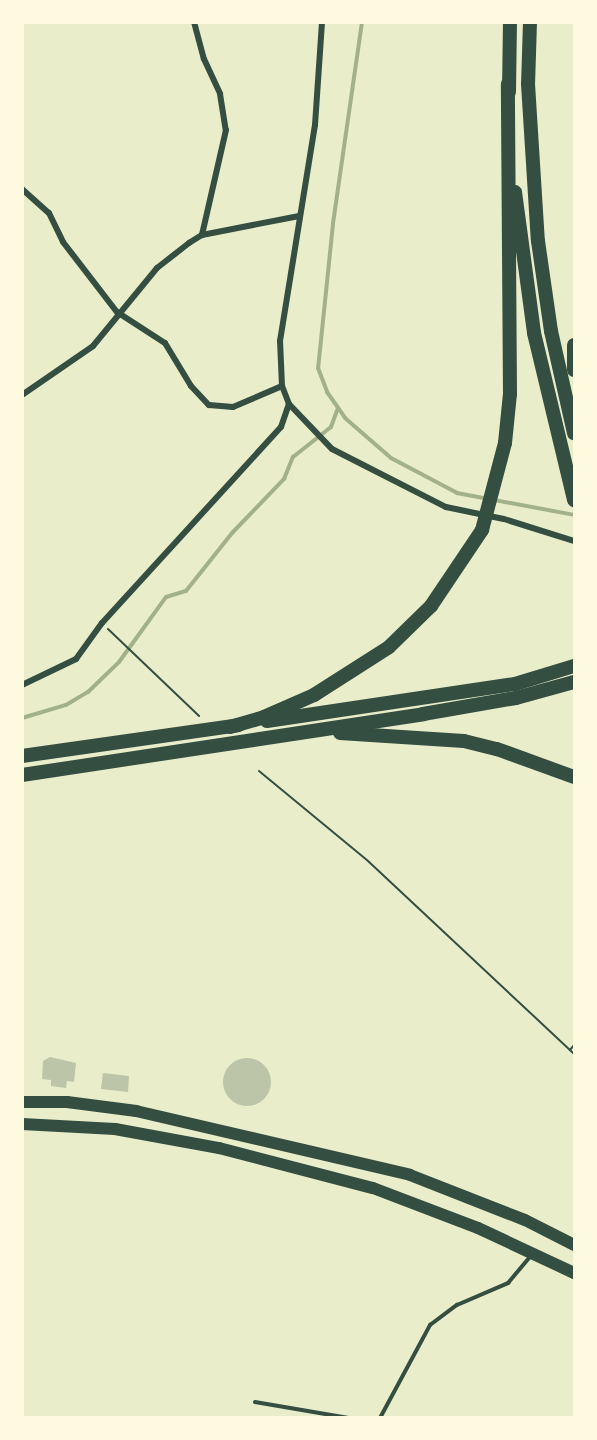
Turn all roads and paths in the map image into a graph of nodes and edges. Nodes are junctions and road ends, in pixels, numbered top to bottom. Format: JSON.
{"nodes":[{"id":1,"x":194,"y":22,"type":"edge"},
{"id":2,"x":322,"y":22,"type":"edge"},
{"id":3,"x":510,"y":22,"type":"edge"},
{"id":4,"x":530,"y":22,"type":"edge"},
{"id":5,"x":508,"y":84,"type":"junction"},
{"id":6,"x":22,"y":189,"type":"edge"},
{"id":7,"x":299,"y":216,"type":"junction"},
{"id":8,"x":202,"y":236,"type":"junction"},
{"id":9,"x":117,"y":312,"type":"junction"},
{"id":10,"x":574,"y":345,"type":"edge"},
{"id":11,"x":574,"y":370,"type":"edge"},
{"id":12,"x":282,"y":386,"type":"junction"},
{"id":13,"x":22,"y":395,"type":"edge"},
{"id":14,"x":289,"y":404,"type":"junction"},
{"id":15,"x":574,"y":433,"type":"edge"},
{"id":16,"x":574,"y":500,"type":"edge"},
{"id":17,"x":574,"y":541,"type":"edge"},
{"id":18,"x":110,"y":631,"type":"dead end"},
{"id":19,"x":574,"y":666,"type":"edge"},
{"id":20,"x":574,"y":682,"type":"edge"},
{"id":21,"x":22,"y":685,"type":"edge"},
{"id":22,"x":199,"y":716,"type":"dead end"},
{"id":23,"x":230,"y":727,"type":"junction"},
{"id":24,"x":287,"y":735,"type":"junction"},
{"id":25,"x":22,"y":756,"type":"edge"},
{"id":26,"x":259,"y":771,"type":"dead end"},
{"id":27,"x":22,"y":776,"type":"edge"},
{"id":28,"x":574,"y":777,"type":"edge"},
{"id":29,"x":574,"y":1045,"type":"edge"},
{"id":30,"x":570,"y":1050,"type":"junction"},
{"id":31,"x":574,"y":1054,"type":"edge"},
{"id":32,"x":22,"y":1102,"type":"edge"},
{"id":33,"x":22,"y":1124,"type":"edge"},
{"id":34,"x":574,"y":1245,"type":"edge"},
{"id":35,"x":532,"y":1254,"type":"junction"},
{"id":36,"x":574,"y":1273,"type":"edge"},
{"id":37,"x":255,"y":1402,"type":"dead end"},
{"id":38,"x":349,"y":1418,"type":"edge"},
{"id":39,"x":380,"y":1418,"type":"edge"}],
"edges":[{"from":1,"to":8,"type":"street"},
{"from":2,"to":7,"type":"street"},
{"from":3,"to":5,"type":"highway"},
{"from":4,"to":15,"type":"highway"},
{"from":5,"to":16,"type":"highway"},
{"from":5,"to":23,"type":"highway"},
{"from":6,"to":9,"type":"street"},
{"from":7,"to":8,"type":"street"},
{"from":7,"to":12,"type":"street"},
{"from":8,"to":9,"type":"street"},
{"from":9,"to":12,"type":"street"},
{"from":9,"to":13,"type":"street"},
{"from":10,"to":11,"type":"highway"},
{"from":12,"to":14,"type":"street"},
{"from":14,"to":17,"type":"street"},
{"from":14,"to":21,"type":"street"},
{"from":18,"to":22,"type":"path"},
{"from":19,"to":23,"type":"highway"},
{"from":20,"to":24,"type":"highway"},
{"from":23,"to":25,"type":"highway"},
{"from":24,"to":27,"type":"highway"},
{"from":24,"to":28,"type":"highway"},
{"from":26,"to":30,"type":"path"},
{"from":29,"to":30,"type":"path"},
{"from":30,"to":31,"type":"path"},
{"from":32,"to":34,"type":"main road"},
{"from":33,"to":35,"type":"main road"},
{"from":35,"to":36,"type":"main road"},
{"from":35,"to":39,"type":"lane"},
{"from":37,"to":38,"type":"lane"}]}
